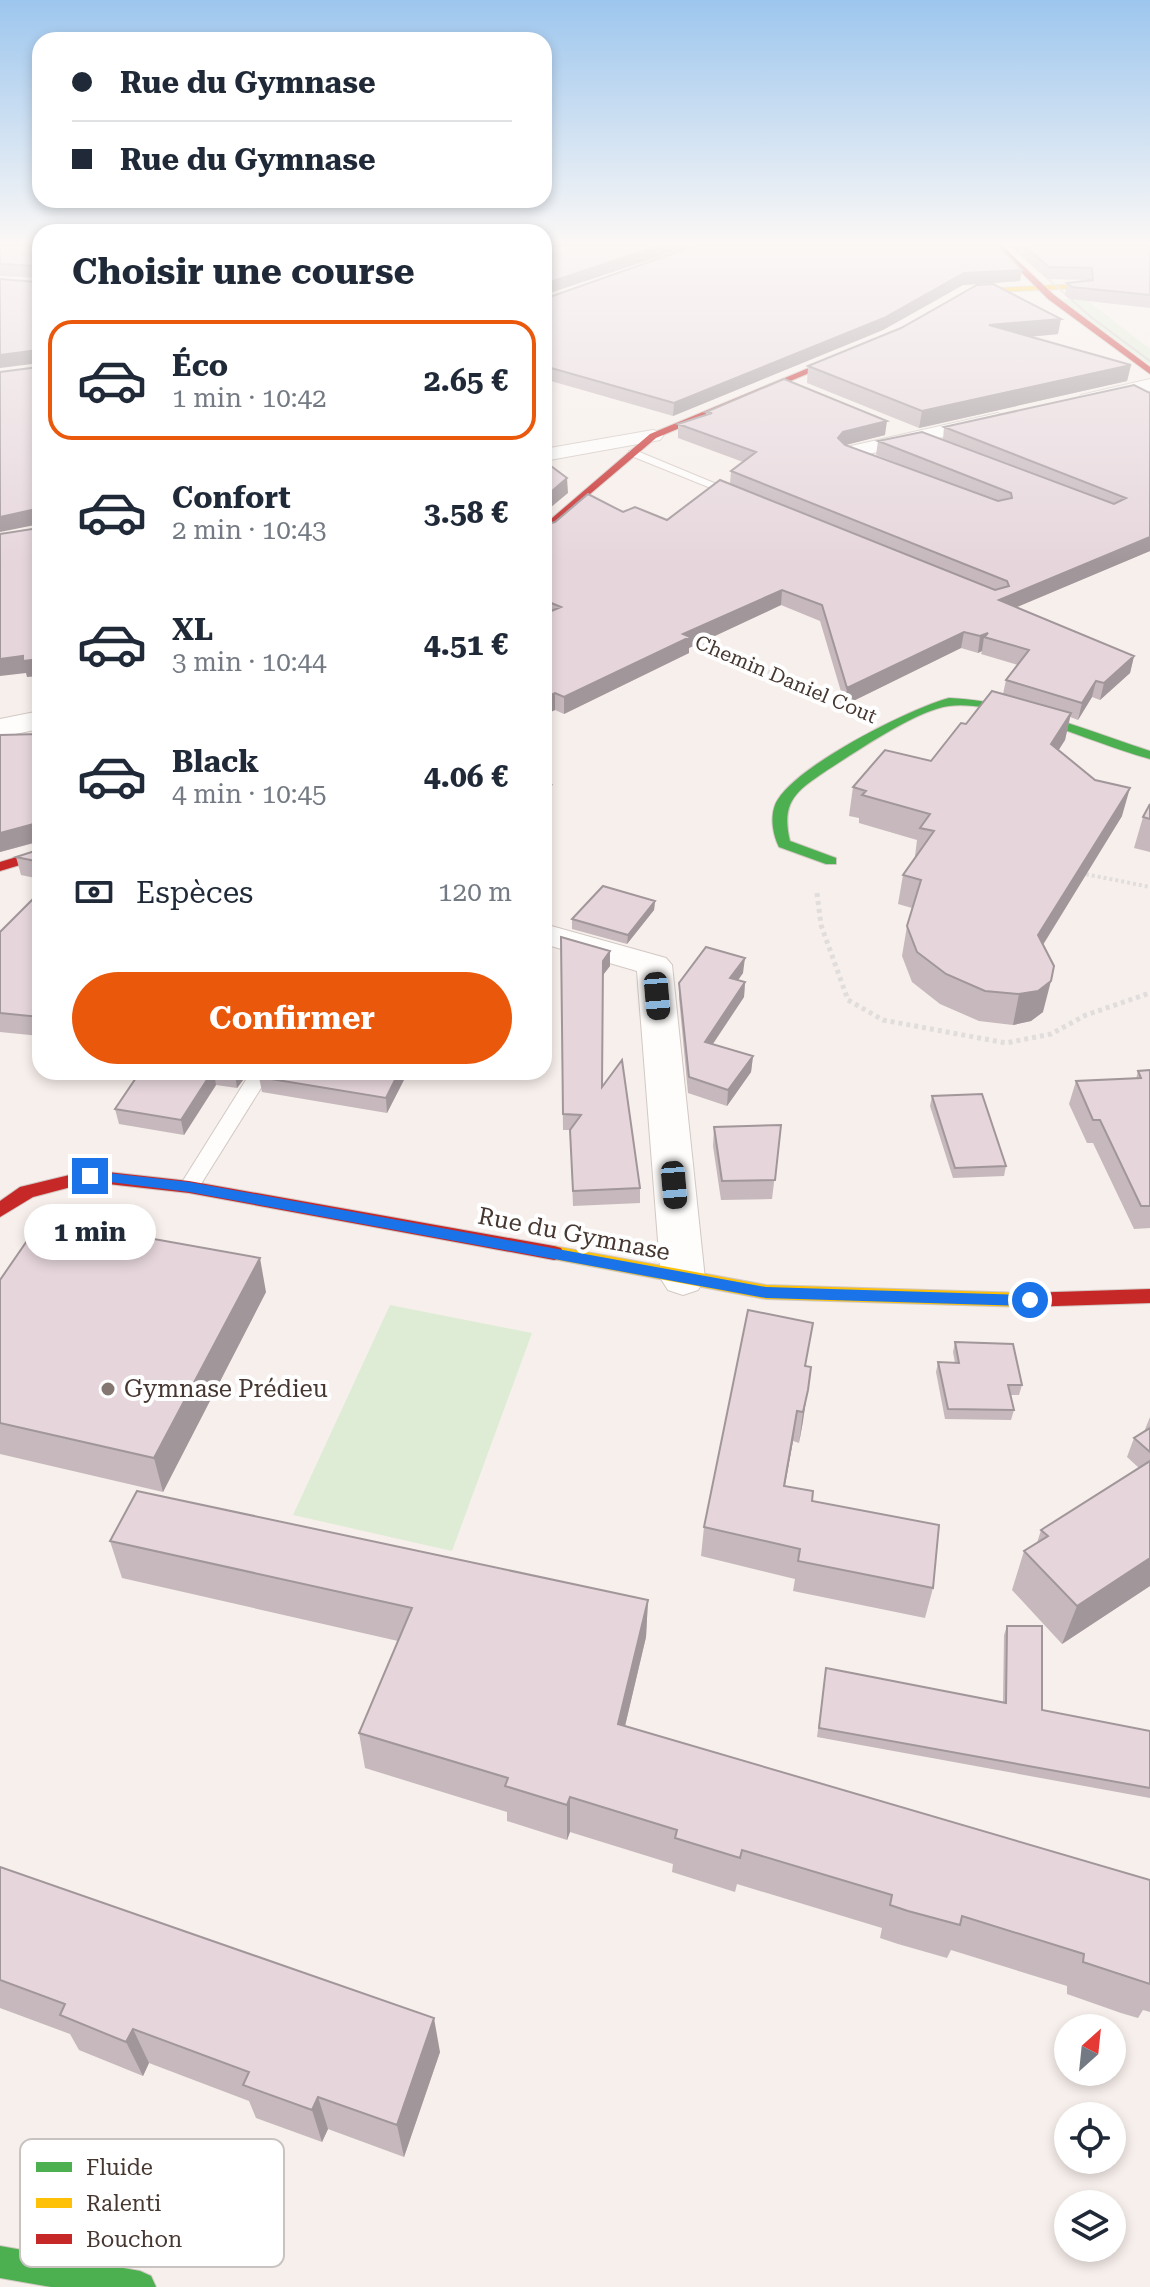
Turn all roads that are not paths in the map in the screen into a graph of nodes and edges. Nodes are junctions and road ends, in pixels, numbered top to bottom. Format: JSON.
{"nodes":[{"id":1,"x":855,"y":352,"type":"edge"},
{"id":2,"x":1125,"y":352,"type":"edge"},
{"id":3,"x":1150,"y":371,"type":"edge"},
{"id":4,"x":782,"y":382,"type":"junction"},
{"id":5,"x":1150,"y":385,"type":"edge"},
{"id":6,"x":809,"y":393,"type":"edge"},
{"id":7,"x":1072,"y":402,"type":"edge"},
{"id":8,"x":1025,"y":413,"type":"edge"},
{"id":9,"x":889,"y":426,"type":"edge"},
{"id":10,"x":653,"y":436,"type":"junction"},
{"id":11,"x":916,"y":437,"type":"junction"},
{"id":12,"x":944,"y":448,"type":"edge"},
{"id":13,"x":851,"y":452,"type":"joint"},
{"id":14,"x":633,"y":453,"type":"junction"},
{"id":15,"x":552,"y":454,"type":"edge"},
{"id":16,"x":879,"y":463,"type":"edge"},
{"id":17,"x":745,"y":499,"type":"edge"},
{"id":18,"x":552,"y":523,"type":"edge"},
{"id":19,"x":32,"y":722,"type":"edge"},
{"id":20,"x":0,"y":728,"type":"edge"},
{"id":21,"x":1150,"y":755,"type":"edge"},
{"id":22,"x":32,"y":857,"type":"edge"},
{"id":23,"x":822,"y":858,"type":"road end"},
{"id":24,"x":0,"y":867,"type":"edge"},
{"id":25,"x":552,"y":931,"type":"edge"},
{"id":26,"x":256,"y":1080,"type":"edge"},
{"id":27,"x":189,"y":1187,"type":"junction"},
{"id":28,"x":0,"y":1210,"type":"edge"},
{"id":29,"x":683,"y":1279,"type":"junction"},
{"id":30,"x":1150,"y":1296,"type":"edge"},
{"id":31,"x":0,"y":2262,"type":"edge"},
{"id":32,"x":20,"y":2266,"type":"edge"},
{"id":33,"x":28,"y":2267,"type":"edge"},
{"id":34,"x":140,"y":2287,"type":"edge"}],
"edges":[{"from":1,"to":4,"type":"street"},
{"from":2,"to":3,"type":"street"},
{"from":4,"to":6,"type":"street"},
{"from":4,"to":10,"type":"street"},
{"from":5,"to":7,"type":"street"},
{"from":8,"to":11,"type":"street"},
{"from":9,"to":11,"type":"street"},
{"from":10,"to":14,"type":"street"},
{"from":10,"to":15,"type":"street"},
{"from":11,"to":12,"type":"lane"},
{"from":11,"to":13,"type":"street"},
{"from":13,"to":16,"type":"lane"},
{"from":14,"to":17,"type":"lane"},
{"from":14,"to":18,"type":"street"},
{"from":19,"to":20,"type":"street"},
{"from":21,"to":23,"type":"street"},
{"from":22,"to":24,"type":"street"},
{"from":25,"to":29,"type":"street"},
{"from":26,"to":27,"type":"lane"},
{"from":27,"to":28,"type":"street","name":"Rue du Gymnase"},
{"from":27,"to":29,"type":"street","name":"Rue du Gymnase"},
{"from":29,"to":30,"type":"street","name":"Rue du Gymnase"},
{"from":31,"to":32,"type":"street"},
{"from":33,"to":34,"type":"street"}]}
